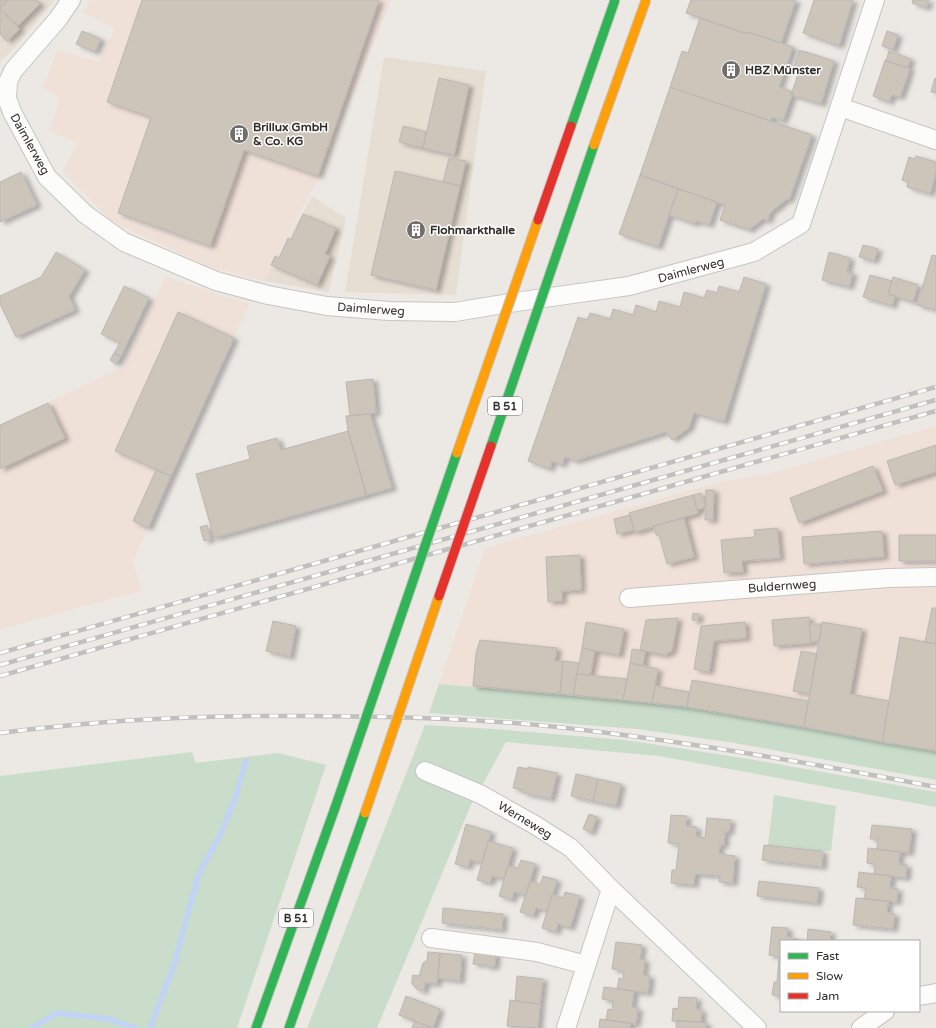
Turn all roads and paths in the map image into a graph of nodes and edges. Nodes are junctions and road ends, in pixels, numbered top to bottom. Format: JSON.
{"nodes":[{"id":1,"x":71,"y":0,"type":"edge"},
{"id":2,"x":615,"y":0,"type":"edge"},
{"id":3,"x":646,"y":0,"type":"edge"},
{"id":4,"x":875,"y":0,"type":"edge"},
{"id":5,"x":840,"y":107,"type":"junction"},
{"id":6,"x":936,"y":140,"type":"edge"},
{"id":7,"x":936,"y":577,"type":"edge"},
{"id":8,"x":629,"y":598,"type":"dead end"},
{"id":9,"x":425,"y":771,"type":"dead end"},
{"id":10,"x":611,"y":889,"type":"junction"},
{"id":11,"x":431,"y":938,"type":"dead end"},
{"id":12,"x":586,"y":965,"type":"junction"},
{"id":13,"x":936,"y":993,"type":"edge"},
{"id":14,"x":920,"y":996,"type":"edge"},
{"id":15,"x":885,"y":1012,"type":"edge"},
{"id":16,"x":256,"y":1028,"type":"edge"},
{"id":17,"x":289,"y":1028,"type":"edge"},
{"id":18,"x":566,"y":1028,"type":"edge"},
{"id":19,"x":757,"y":1028,"type":"edge"},
{"id":20,"x":861,"y":1028,"type":"edge"}],
"edges":[{"from":1,"to":5,"type":"street","name":"Daimlerweg"},
{"from":2,"to":16,"type":"highway","number":"B 51","bridge":true},
{"from":3,"to":17,"type":"highway","number":"B 51","bridge":true},
{"from":4,"to":5,"type":"street","name":"Daimlerweg"},
{"from":5,"to":6,"type":"street"},
{"from":7,"to":8,"type":"street","name":"Buldernweg"},
{"from":9,"to":10,"type":"street","name":"Werneweg"},
{"from":10,"to":12,"type":"street"},
{"from":10,"to":19,"type":"street","name":"Werneweg"},
{"from":11,"to":12,"type":"street"},
{"from":12,"to":18,"type":"street"},
{"from":13,"to":14,"type":"street"},
{"from":15,"to":20,"type":"street"}]}
